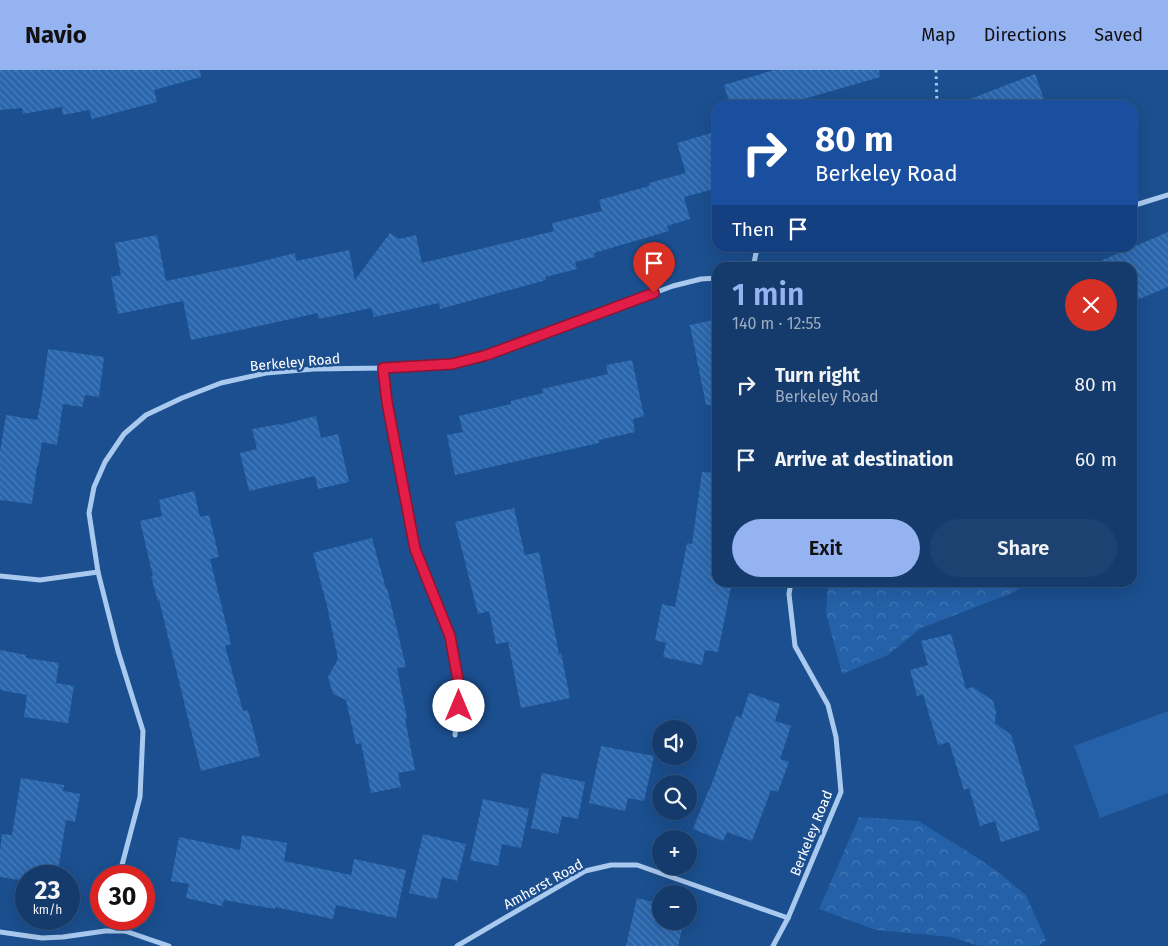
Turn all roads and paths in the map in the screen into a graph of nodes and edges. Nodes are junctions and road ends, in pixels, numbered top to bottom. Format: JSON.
{"nodes":[{"id":1,"x":936,"y":70,"type":"edge"},
{"id":2,"x":937,"y":100,"type":"edge"},
{"id":3,"x":1168,"y":195,"type":"edge"},
{"id":4,"x":1137,"y":204,"type":"edge"},
{"id":5,"x":712,"y":278,"type":"edge"},
{"id":6,"x":383,"y":368,"type":"junction"},
{"id":7,"x":98,"y":572,"type":"junction"},
{"id":8,"x":0,"y":576,"type":"edge"},
{"id":9,"x":790,"y":587,"type":"edge"},
{"id":10,"x":455,"y":735,"type":"dead end"},
{"id":11,"x":122,"y":865,"type":"edge"},
{"id":12,"x":788,"y":918,"type":"junction"},
{"id":13,"x":125,"y":931,"type":"joint"},
{"id":14,"x":0,"y":932,"type":"edge"},
{"id":15,"x":169,"y":946,"type":"edge"},
{"id":16,"x":458,"y":946,"type":"edge"},
{"id":17,"x":773,"y":946,"type":"edge"}],
"edges":[{"from":1,"to":2,"type":"path"},
{"from":3,"to":4,"type":"street"},
{"from":5,"to":6,"type":"street","name":"Berkeley Road"},
{"from":6,"to":7,"type":"street","name":"Berkeley Road"},
{"from":6,"to":10,"type":"street"},
{"from":7,"to":8,"type":"street"},
{"from":7,"to":11,"type":"street","name":"Berkeley Road"},
{"from":9,"to":12,"type":"street","name":"Berkeley Road"},
{"from":12,"to":16,"type":"street","name":"Amherst Road"},
{"from":12,"to":17,"type":"street","name":"Berkeley Road"},
{"from":13,"to":14,"type":"street"},
{"from":13,"to":15,"type":"street"}]}
